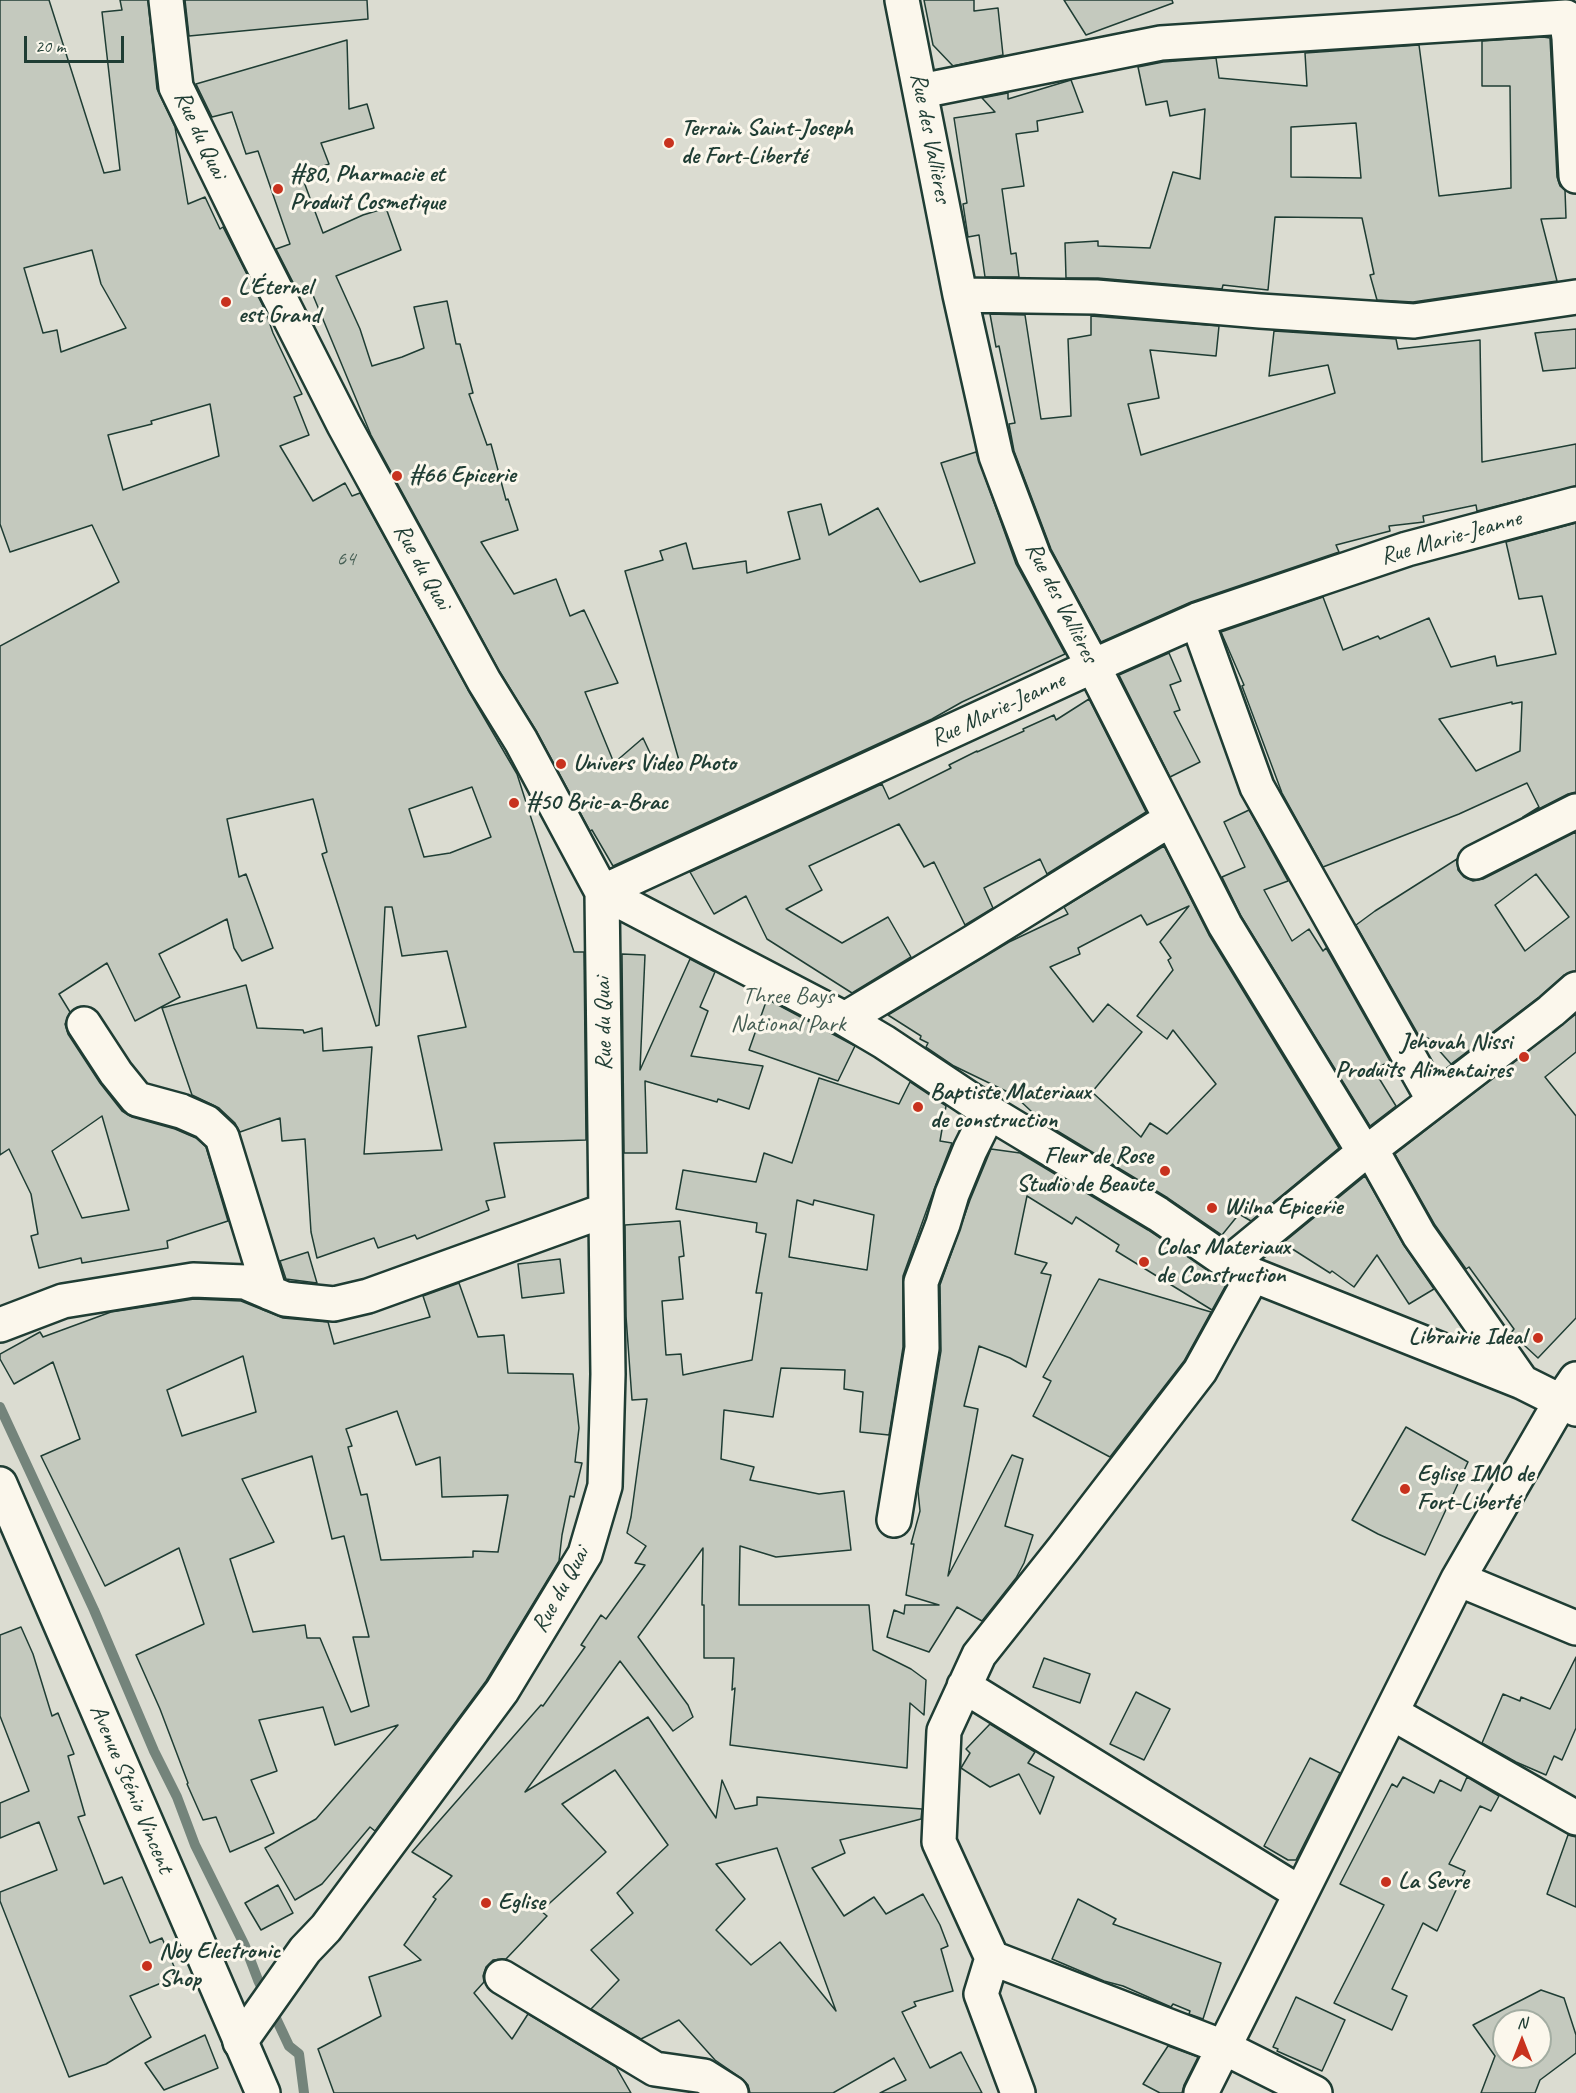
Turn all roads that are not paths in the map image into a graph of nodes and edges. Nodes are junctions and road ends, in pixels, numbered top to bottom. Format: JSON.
{"nodes":[{"id":1,"x":166,"y":0,"type":"edge"},
{"id":2,"x":902,"y":0,"type":"edge"},
{"id":3,"x":1570,"y":23,"type":"edge"},
{"id":4,"x":921,"y":91,"type":"junction"},
{"id":5,"x":1576,"y":176,"type":"edge"},
{"id":6,"x":960,"y":295,"type":"junction"},
{"id":7,"x":1576,"y":297,"type":"edge"},
{"id":8,"x":1576,"y":504,"type":"edge"},
{"id":9,"x":1197,"y":620,"type":"junction"},
{"id":10,"x":1092,"y":666,"type":"junction"},
{"id":11,"x":1576,"y":812,"type":"edge"},
{"id":12,"x":1171,"y":819,"type":"junction"},
{"id":13,"x":1474,"y":862,"type":"dead end"},
{"id":14,"x":602,"y":892,"type":"junction"},
{"id":15,"x":1576,"y":989,"type":"edge"},
{"id":16,"x":845,"y":1019,"type":"junction"},
{"id":17,"x":84,"y":1024,"type":"dead end"},
{"id":18,"x":1433,"y":1100,"type":"junction"},
{"id":19,"x":989,"y":1112,"type":"junction"},
{"id":20,"x":1367,"y":1150,"type":"junction"},
{"id":21,"x":606,"y":1210,"type":"junction"},
{"id":22,"x":1241,"y":1269,"type":"junction"},
{"id":23,"x":270,"y":1293,"type":"junction"},
{"id":24,"x":0,"y":1325,"type":"edge"},
{"id":25,"x":1522,"y":1382,"type":"junction"},
{"id":26,"x":1571,"y":1396,"type":"edge"},
{"id":27,"x":0,"y":1484,"type":"edge"},
{"id":28,"x":894,"y":1520,"type":"dead end"},
{"id":29,"x":1458,"y":1579,"type":"junction"},
{"id":30,"x":1576,"y":1628,"type":"edge"},
{"id":31,"x":964,"y":1686,"type":"junction"},
{"id":32,"x":1392,"y":1713,"type":"junction"},
{"id":33,"x":1576,"y":1818,"type":"edge"},
{"id":34,"x":1300,"y":1893,"type":"junction"},
{"id":35,"x":992,"y":1958,"type":"junction"},
{"id":36,"x":502,"y":1977,"type":"dead end"},
{"id":37,"x":240,"y":2042,"type":"junction"},
{"id":38,"x":1223,"y":2047,"type":"junction"},
{"id":39,"x":263,"y":2093,"type":"edge"},
{"id":40,"x":731,"y":2093,"type":"edge"},
{"id":41,"x":1018,"y":2093,"type":"edge"},
{"id":42,"x":1201,"y":2093,"type":"edge"},
{"id":43,"x":1315,"y":2093,"type":"edge"}],
"edges":[{"from":1,"to":14,"type":"street","name":"Rue du Quai"},
{"from":2,"to":4,"type":"street","name":"Rue des Vallières"},
{"from":3,"to":4,"type":"street"},
{"from":3,"to":5,"type":"street"},
{"from":4,"to":6,"type":"street","name":"Rue des Vallières"},
{"from":6,"to":7,"type":"street"},
{"from":6,"to":10,"type":"street","name":"Rue des Vallières"},
{"from":8,"to":9,"type":"street","name":"Rue Marie-Jeanne"},
{"from":9,"to":10,"type":"street","name":"Rue Marie-Jeanne"},
{"from":9,"to":18,"type":"street"},
{"from":10,"to":12,"type":"street","name":"Rue des Vallières"},
{"from":10,"to":14,"type":"street","name":"Rue Marie-Jeanne"},
{"from":11,"to":13,"type":"street"},
{"from":12,"to":16,"type":"street"},
{"from":12,"to":20,"type":"street","name":"Rue des Vallières"},
{"from":14,"to":16,"type":"street"},
{"from":14,"to":21,"type":"street","name":"Rue du Quai"},
{"from":15,"to":18,"type":"street"},
{"from":16,"to":19,"type":"street"},
{"from":17,"to":23,"type":"street"},
{"from":18,"to":20,"type":"street"},
{"from":19,"to":22,"type":"street"},
{"from":19,"to":28,"type":"street"},
{"from":20,"to":22,"type":"street"},
{"from":20,"to":25,"type":"street","name":"Rue des Vallières"},
{"from":21,"to":23,"type":"street"},
{"from":21,"to":37,"type":"street","name":"Rue du Quai"},
{"from":22,"to":25,"type":"street"},
{"from":22,"to":31,"type":"street"},
{"from":23,"to":24,"type":"street"},
{"from":25,"to":26,"type":"street"},
{"from":26,"to":29,"type":"street"},
{"from":27,"to":37,"type":"street","name":"Avenue Sténio Vincent"},
{"from":29,"to":30,"type":"street"},
{"from":29,"to":32,"type":"street"},
{"from":31,"to":34,"type":"street"},
{"from":31,"to":35,"type":"street"},
{"from":32,"to":33,"type":"street"},
{"from":32,"to":34,"type":"street"},
{"from":34,"to":38,"type":"street"},
{"from":35,"to":38,"type":"street"},
{"from":35,"to":41,"type":"street"},
{"from":36,"to":40,"type":"street"},
{"from":37,"to":39,"type":"street","name":"Avenue Sténio Vincent"},
{"from":38,"to":42,"type":"street"},
{"from":38,"to":43,"type":"street"}]}
